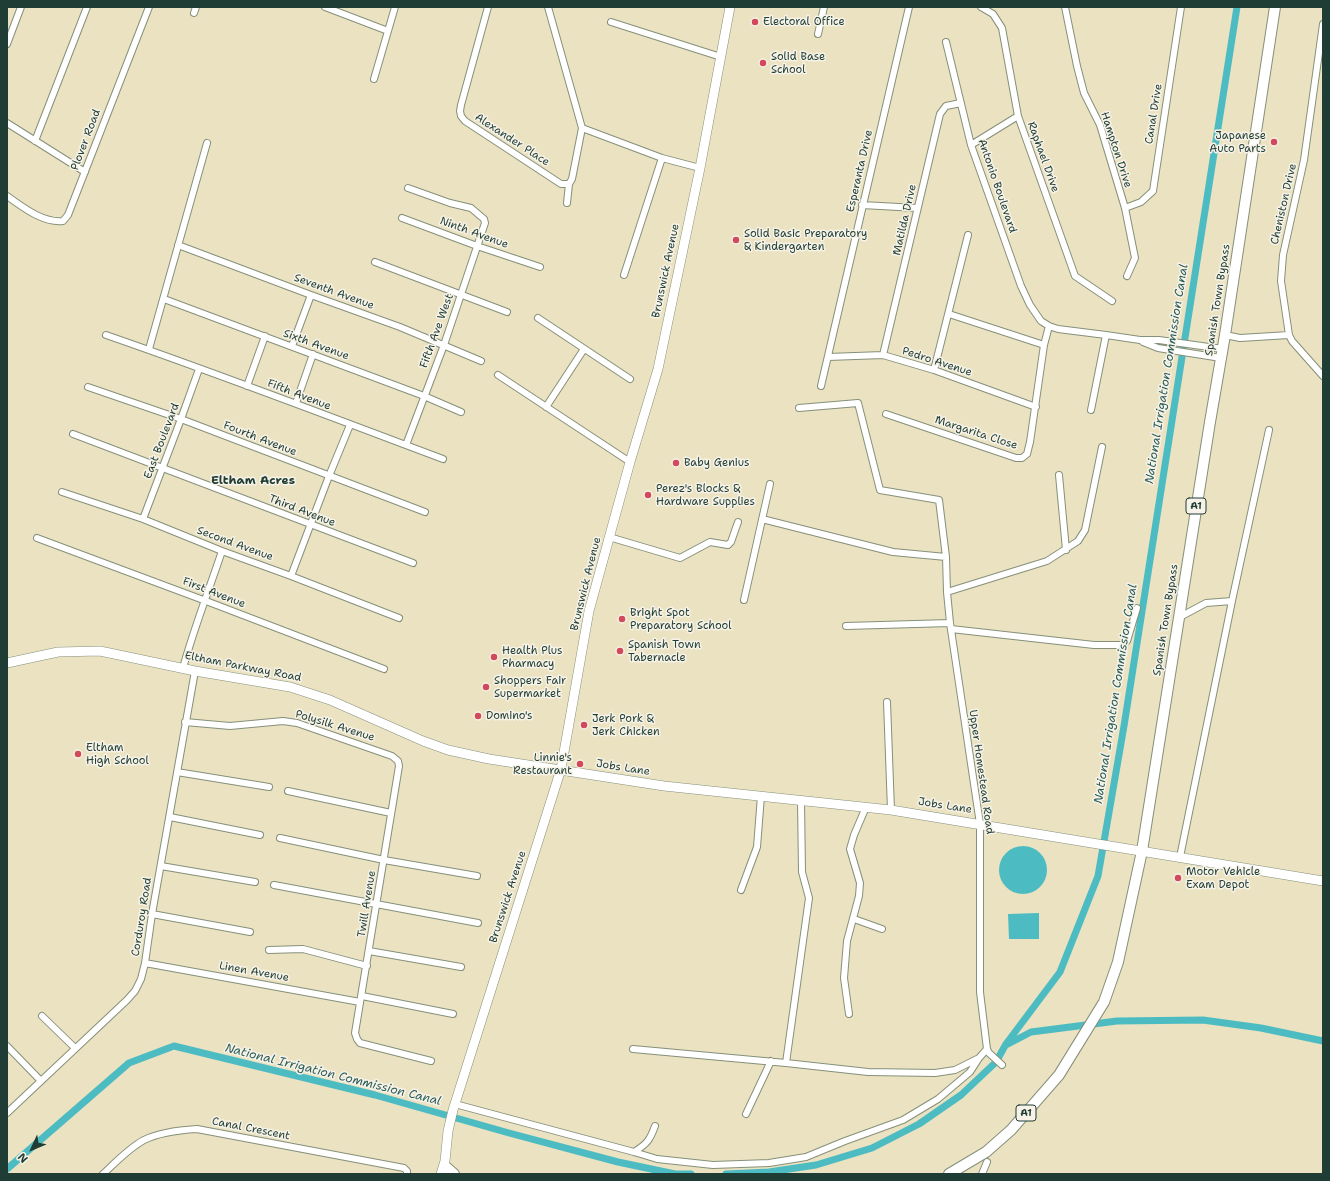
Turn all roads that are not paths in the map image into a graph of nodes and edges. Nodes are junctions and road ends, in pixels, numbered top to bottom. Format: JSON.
{"nodes":[{"id":1,"x":22,"y":7,"type":"edge"},
{"id":2,"x":86,"y":7,"type":"edge"},
{"id":3,"x":149,"y":7,"type":"edge"},
{"id":4,"x":325,"y":7,"type":"edge"},
{"id":5,"x":395,"y":7,"type":"edge"},
{"id":6,"x":488,"y":7,"type":"edge"},
{"id":7,"x":548,"y":7,"type":"edge"},
{"id":8,"x":730,"y":7,"type":"edge"},
{"id":9,"x":824,"y":7,"type":"edge"},
{"id":10,"x":909,"y":7,"type":"edge"},
{"id":11,"x":980,"y":7,"type":"edge"},
{"id":12,"x":1064,"y":7,"type":"edge"},
{"id":13,"x":1181,"y":7,"type":"edge"},
{"id":14,"x":1275,"y":7,"type":"edge"},
{"id":15,"x":611,"y":22,"type":"dead end"},
{"id":16,"x":1323,"y":24,"type":"edge"},
{"id":17,"x":388,"y":31,"type":"junction"},
{"id":18,"x":818,"y":34,"type":"dead end"},
{"id":19,"x":946,"y":42,"type":"dead end"},
{"id":20,"x":7,"y":44,"type":"edge"},
{"id":21,"x":721,"y":57,"type":"junction"},
{"id":22,"x":374,"y":79,"type":"dead end"},
{"id":23,"x":961,"y":103,"type":"junction"},
{"id":24,"x":1018,"y":116,"type":"junction"},
{"id":25,"x":7,"y":123,"type":"edge"},
{"id":26,"x":582,"y":128,"type":"junction"},
{"id":27,"x":35,"y":141,"type":"junction"},
{"id":28,"x":207,"y":143,"type":"dead end"},
{"id":29,"x":971,"y":145,"type":"junction"},
{"id":30,"x":662,"y":158,"type":"junction"},
{"id":31,"x":700,"y":168,"type":"junction"},
{"id":32,"x":85,"y":172,"type":"junction"},
{"id":33,"x":569,"y":184,"type":"junction"},
{"id":34,"x":408,"y":188,"type":"dead end"},
{"id":35,"x":7,"y":196,"type":"edge"},
{"id":36,"x":567,"y":203,"type":"dead end"},
{"id":37,"x":862,"y":205,"type":"junction"},
{"id":38,"x":917,"y":208,"type":"junction"},
{"id":39,"x":1125,"y":208,"type":"junction"},
{"id":40,"x":402,"y":218,"type":"dead end"},
{"id":41,"x":968,"y":235,"type":"dead end"},
{"id":42,"x":178,"y":245,"type":"junction"},
{"id":43,"x":478,"y":246,"type":"junction"},
{"id":44,"x":375,"y":262,"type":"dead end"},
{"id":45,"x":540,"y":267,"type":"dead end"},
{"id":46,"x":624,"y":275,"type":"dead end"},
{"id":47,"x":1127,"y":276,"type":"dead end"},
{"id":48,"x":461,"y":294,"type":"junction"},
{"id":49,"x":311,"y":295,"type":"junction"},
{"id":50,"x":164,"y":299,"type":"junction"},
{"id":51,"x":1112,"y":301,"type":"dead end"},
{"id":52,"x":507,"y":312,"type":"dead end"},
{"id":53,"x":949,"y":314,"type":"junction"},
{"id":54,"x":538,"y":318,"type":"dead end"},
{"id":55,"x":1049,"y":326,"type":"junction"},
{"id":56,"x":106,"y":334,"type":"dead end"},
{"id":57,"x":1106,"y":334,"type":"junction"},
{"id":58,"x":1289,"y":334,"type":"junction"},
{"id":59,"x":1225,"y":335,"type":"junction"},
{"id":60,"x":265,"y":336,"type":"junction"},
{"id":61,"x":1140,"y":340,"type":"junction"},
{"id":62,"x":444,"y":345,"type":"junction"},
{"id":63,"x":1044,"y":345,"type":"junction"},
{"id":64,"x":292,"y":346,"type":"junction"},
{"id":65,"x":149,"y":349,"type":"junction"},
{"id":66,"x":584,"y":349,"type":"junction"},
{"id":67,"x":1222,"y":353,"type":"junction"},
{"id":68,"x":313,"y":354,"type":"junction"},
{"id":69,"x":883,"y":355,"type":"junction"},
{"id":70,"x":828,"y":357,"type":"junction"},
{"id":71,"x":481,"y":361,"type":"dead end"},
{"id":72,"x":199,"y":369,"type":"junction"},
{"id":73,"x":934,"y":370,"type":"junction"},
{"id":74,"x":498,"y":375,"type":"dead end"},
{"id":75,"x":1323,"y":376,"type":"edge"},
{"id":76,"x":630,"y":379,"type":"dead end"},
{"id":77,"x":247,"y":386,"type":"junction"},
{"id":78,"x":821,"y":386,"type":"dead end"},
{"id":79,"x":88,"y":387,"type":"dead end"},
{"id":80,"x":424,"y":396,"type":"junction"},
{"id":81,"x":296,"y":403,"type":"junction"},
{"id":82,"x":1036,"y":406,"type":"junction"},
{"id":83,"x":546,"y":407,"type":"junction"},
{"id":84,"x":799,"y":408,"type":"dead end"},
{"id":85,"x":1091,"y":410,"type":"dead end"},
{"id":86,"x":461,"y":412,"type":"dead end"},
{"id":87,"x":886,"y":414,"type":"dead end"},
{"id":88,"x":181,"y":419,"type":"junction"},
{"id":89,"x":350,"y":425,"type":"junction"},
{"id":90,"x":1269,"y":430,"type":"dead end"},
{"id":91,"x":73,"y":434,"type":"dead end"},
{"id":92,"x":406,"y":445,"type":"junction"},
{"id":93,"x":1102,"y":447,"type":"dead end"},
{"id":94,"x":443,"y":458,"type":"dead end"},
{"id":95,"x":630,"y":462,"type":"junction"},
{"id":96,"x":162,"y":468,"type":"junction"},
{"id":97,"x":1059,"y":475,"type":"dead end"},
{"id":98,"x":329,"y":476,"type":"junction"},
{"id":99,"x":770,"y":484,"type":"dead end"},
{"id":100,"x":62,"y":492,"type":"dead end"},
{"id":101,"x":425,"y":512,"type":"dead end"},
{"id":102,"x":143,"y":519,"type":"junction"},
{"id":103,"x":762,"y":519,"type":"junction"},
{"id":104,"x":738,"y":522,"type":"dead end"},
{"id":105,"x":311,"y":525,"type":"junction"},
{"id":106,"x":609,"y":537,"type":"junction"},
{"id":107,"x":37,"y":538,"type":"dead end"},
{"id":108,"x":1066,"y":550,"type":"junction"},
{"id":109,"x":222,"y":551,"type":"junction"},
{"id":110,"x":946,"y":557,"type":"junction"},
{"id":111,"x":413,"y":563,"type":"dead end"},
{"id":112,"x":291,"y":576,"type":"junction"},
{"id":113,"x":947,"y":592,"type":"junction"},
{"id":114,"x":206,"y":600,"type":"junction"},
{"id":115,"x":744,"y":600,"type":"dead end"},
{"id":116,"x":1232,"y":602,"type":"junction"},
{"id":117,"x":1137,"y":608,"type":"dead end"},
{"id":118,"x":399,"y":618,"type":"dead end"},
{"id":119,"x":1178,"y":618,"type":"junction"},
{"id":120,"x":846,"y":626,"type":"dead end"},
{"id":121,"x":950,"y":626,"type":"junction"},
{"id":122,"x":7,"y":663,"type":"edge"},
{"id":123,"x":182,"y":668,"type":"junction"},
{"id":124,"x":384,"y":669,"type":"dead end"},
{"id":125,"x":195,"y":671,"type":"junction"},
{"id":126,"x":888,"y":702,"type":"dead end"},
{"id":127,"x":185,"y":722,"type":"junction"},
{"id":128,"x":399,"y":766,"type":"joint"},
{"id":129,"x":561,"y":769,"type":"junction"},
{"id":130,"x":177,"y":772,"type":"junction"},
{"id":131,"x":269,"y":787,"type":"dead end"},
{"id":132,"x":288,"y":791,"type":"dead end"},
{"id":133,"x":761,"y":796,"type":"junction"},
{"id":134,"x":801,"y":801,"type":"junction"},
{"id":135,"x":866,"y":807,"type":"junction"},
{"id":136,"x":891,"y":810,"type":"junction"},
{"id":137,"x":391,"y":813,"type":"junction"},
{"id":138,"x":170,"y":817,"type":"junction"},
{"id":139,"x":980,"y":824,"type":"junction"},
{"id":140,"x":260,"y":835,"type":"dead end"},
{"id":141,"x":280,"y":838,"type":"dead end"},
{"id":142,"x":1142,"y":851,"type":"junction"},
{"id":143,"x":1180,"y":858,"type":"junction"},
{"id":144,"x":384,"y":860,"type":"junction"},
{"id":145,"x":161,"y":866,"type":"junction"},
{"id":146,"x":477,"y":876,"type":"dead end"},
{"id":147,"x":1323,"y":881,"type":"edge"},
{"id":148,"x":255,"y":882,"type":"dead end"},
{"id":149,"x":274,"y":885,"type":"dead end"},
{"id":150,"x":741,"y":890,"type":"dead end"},
{"id":151,"x":376,"y":905,"type":"junction"},
{"id":152,"x":152,"y":914,"type":"junction"},
{"id":153,"x":854,"y":919,"type":"junction"},
{"id":154,"x":478,"y":923,"type":"dead end"},
{"id":155,"x":882,"y":929,"type":"dead end"},
{"id":156,"x":250,"y":932,"type":"dead end"},
{"id":157,"x":269,"y":950,"type":"dead end"},
{"id":158,"x":369,"y":951,"type":"junction"},
{"id":159,"x":145,"y":963,"type":"junction"},
{"id":160,"x":366,"y":966,"type":"junction"},
{"id":161,"x":461,"y":967,"type":"dead end"},
{"id":162,"x":361,"y":999,"type":"junction"},
{"id":163,"x":453,"y":1014,"type":"dead end"},
{"id":164,"x":849,"y":1014,"type":"dead end"},
{"id":165,"x":42,"y":1016,"type":"dead end"},
{"id":166,"x":7,"y":1046,"type":"edge"},
{"id":167,"x":75,"y":1048,"type":"junction"},
{"id":168,"x":633,"y":1049,"type":"dead end"},
{"id":169,"x":988,"y":1051,"type":"junction"},
{"id":170,"x":979,"y":1058,"type":"junction"},
{"id":171,"x":431,"y":1061,"type":"dead end"},
{"id":172,"x":771,"y":1062,"type":"junction"},
{"id":173,"x":786,"y":1063,"type":"junction"},
{"id":174,"x":1002,"y":1064,"type":"dead end"},
{"id":175,"x":41,"y":1081,"type":"junction"},
{"id":176,"x":454,"y":1107,"type":"junction"},
{"id":177,"x":7,"y":1113,"type":"edge"},
{"id":178,"x":746,"y":1114,"type":"dead end"},
{"id":179,"x":655,"y":1126,"type":"dead end"},
{"id":180,"x":634,"y":1152,"type":"junction"},
{"id":181,"x":987,"y":1162,"type":"dead end"},
{"id":182,"x":445,"y":1169,"type":"edge"},
{"id":183,"x":407,"y":1173,"type":"edge"},
{"id":184,"x":103,"y":1174,"type":"edge"},
{"id":185,"x":454,"y":1174,"type":"edge"},
{"id":186,"x":950,"y":1174,"type":"edge"},
{"id":187,"x":982,"y":1174,"type":"edge"}],
"edges":[{"from":1,"to":20,"type":"street"},
{"from":2,"to":27,"type":"street"},
{"from":3,"to":32,"type":"street","name":"Plover Road"},
{"from":4,"to":17,"type":"street"},
{"from":5,"to":17,"type":"street"},
{"from":6,"to":33,"type":"street","name":"Alexander Place"},
{"from":7,"to":26,"type":"street"},
{"from":8,"to":21,"type":"street","name":"Brunswick Avenue"},
{"from":9,"to":18,"type":"street"},
{"from":10,"to":37,"type":"street","name":"Esperanta Drive"},
{"from":11,"to":24,"type":"street","name":"Raphael Drive"},
{"from":12,"to":39,"type":"street","name":"Hampton Drive"},
{"from":13,"to":39,"type":"street","name":"Canal Drive"},
{"from":14,"to":59,"type":"main road","name":"Spanish Town Bypass","number":"A1"},
{"from":15,"to":21,"type":"street"},
{"from":16,"to":58,"type":"street","name":"Cheniston Drive"},
{"from":17,"to":22,"type":"street"},
{"from":19,"to":23,"type":"street","name":"Antonio Boulevard"},
{"from":21,"to":31,"type":"street","name":"Brunswick Avenue"},
{"from":23,"to":29,"type":"street","name":"Antonio Boulevard"},
{"from":23,"to":38,"type":"street","name":"Matilda Drive"},
{"from":24,"to":29,"type":"street"},
{"from":24,"to":51,"type":"street","name":"Raphael Drive"},
{"from":25,"to":27,"type":"street"},
{"from":26,"to":30,"type":"street"},
{"from":26,"to":33,"type":"street"},
{"from":27,"to":32,"type":"street"},
{"from":28,"to":42,"type":"street"},
{"from":29,"to":55,"type":"street","name":"Antonio Boulevard"},
{"from":30,"to":31,"type":"street"},
{"from":30,"to":46,"type":"street"},
{"from":31,"to":95,"type":"street","name":"Brunswick Avenue"},
{"from":32,"to":35,"type":"street","name":"Plover Road"},
{"from":33,"to":36,"type":"street"},
{"from":34,"to":43,"type":"street","name":"Fifth Ave West"},
{"from":37,"to":38,"type":"street"},
{"from":37,"to":70,"type":"street","name":"Esperanta Drive"},
{"from":38,"to":69,"type":"street","name":"Matilda Drive"},
{"from":39,"to":47,"type":"street","name":"Hampton Drive"},
{"from":40,"to":43,"type":"street","name":"Ninth Avenue"},
{"from":41,"to":53,"type":"street"},
{"from":42,"to":49,"type":"street","name":"Seventh Avenue"},
{"from":42,"to":50,"type":"street"},
{"from":43,"to":45,"type":"street","name":"Ninth Avenue"},
{"from":43,"to":48,"type":"street","name":"Fifth Ave West"},
{"from":44,"to":48,"type":"street"},
{"from":48,"to":52,"type":"street"},
{"from":48,"to":62,"type":"street","name":"Fifth Ave West"},
{"from":49,"to":62,"type":"street","name":"Seventh Avenue"},
{"from":49,"to":64,"type":"street"},
{"from":50,"to":60,"type":"street","name":"Sixth Avenue"},
{"from":50,"to":65,"type":"street"},
{"from":53,"to":63,"type":"street"},
{"from":53,"to":73,"type":"street"},
{"from":54,"to":66,"type":"street"},
{"from":55,"to":57,"type":"street"},
{"from":55,"to":63,"type":"street","name":"Margarita Close"},
{"from":56,"to":65,"type":"street","name":"Fifth Avenue"},
{"from":57,"to":61,"type":"street"},
{"from":57,"to":85,"type":"street"},
{"from":58,"to":59,"type":"street"},
{"from":58,"to":75,"type":"street","name":"Cheniston Drive"},
{"from":59,"to":67,"type":"main road","name":"Spanish Town Bypass","number":"A1"},
{"from":60,"to":64,"type":"street","name":"Sixth Avenue"},
{"from":60,"to":77,"type":"street"},
{"from":61,"to":67,"type":"street"},
{"from":61,"to":67,"type":"street"},
{"from":62,"to":71,"type":"street","name":"Seventh Avenue"},
{"from":62,"to":80,"type":"street","name":"Fifth Ave West"},
{"from":63,"to":82,"type":"street","name":"Margarita Close"},
{"from":64,"to":68,"type":"street","name":"Sixth Avenue"},
{"from":65,"to":72,"type":"street","name":"Fifth Avenue"},
{"from":66,"to":76,"type":"street"},
{"from":66,"to":83,"type":"street"},
{"from":67,"to":119,"type":"main road","name":"Spanish Town Bypass","number":"A1"},
{"from":68,"to":80,"type":"street","name":"Sixth Avenue"},
{"from":68,"to":81,"type":"street"},
{"from":69,"to":70,"type":"street","name":"Pedro Avenue"},
{"from":69,"to":73,"type":"street","name":"Pedro Avenue"},
{"from":70,"to":78,"type":"street","name":"Esperanta Drive"},
{"from":72,"to":77,"type":"street","name":"Fifth Avenue"},
{"from":72,"to":88,"type":"street","name":"East Boulevard"},
{"from":73,"to":82,"type":"street","name":"Pedro Avenue"},
{"from":74,"to":83,"type":"street"},
{"from":77,"to":81,"type":"street","name":"Fifth Avenue"},
{"from":79,"to":88,"type":"street","name":"Fourth Avenue"},
{"from":80,"to":86,"type":"street","name":"Sixth Avenue"},
{"from":80,"to":92,"type":"street","name":"Fifth Ave West"},
{"from":81,"to":89,"type":"street","name":"Fifth Avenue"},
{"from":82,"to":87,"type":"street","name":"Margarita Close"},
{"from":83,"to":95,"type":"street"},
{"from":84,"to":110,"type":"street","name":"Upper Homestead Road"},
{"from":88,"to":96,"type":"street","name":"East Boulevard"},
{"from":88,"to":98,"type":"street","name":"Fourth Avenue"},
{"from":89,"to":92,"type":"street","name":"Fifth Avenue"},
{"from":89,"to":98,"type":"street"},
{"from":90,"to":116,"type":"street"},
{"from":91,"to":96,"type":"street","name":"Third Avenue"},
{"from":92,"to":94,"type":"street","name":"Fifth Avenue"},
{"from":93,"to":108,"type":"street"},
{"from":95,"to":106,"type":"street","name":"Brunswick Avenue"},
{"from":96,"to":102,"type":"street","name":"East Boulevard"},
{"from":96,"to":105,"type":"street","name":"Third Avenue"},
{"from":97,"to":108,"type":"street"},
{"from":98,"to":101,"type":"street","name":"Fourth Avenue"},
{"from":98,"to":105,"type":"street"},
{"from":99,"to":103,"type":"street"},
{"from":100,"to":102,"type":"street","name":"Second Avenue"},
{"from":102,"to":109,"type":"street","name":"Second Avenue"},
{"from":103,"to":110,"type":"street"},
{"from":103,"to":115,"type":"street"},
{"from":104,"to":106,"type":"street"},
{"from":105,"to":111,"type":"street","name":"Third Avenue"},
{"from":105,"to":112,"type":"street"},
{"from":106,"to":129,"type":"street","name":"Brunswick Avenue"},
{"from":107,"to":114,"type":"street","name":"First Avenue"},
{"from":108,"to":113,"type":"street"},
{"from":109,"to":112,"type":"street","name":"Second Avenue"},
{"from":109,"to":114,"type":"street"},
{"from":110,"to":113,"type":"street","name":"Upper Homestead Road"},
{"from":112,"to":118,"type":"street","name":"Second Avenue"},
{"from":113,"to":121,"type":"street","name":"Upper Homestead Road"},
{"from":114,"to":123,"type":"street"},
{"from":114,"to":124,"type":"street","name":"First Avenue"},
{"from":116,"to":119,"type":"street"},
{"from":116,"to":143,"type":"street"},
{"from":117,"to":121,"type":"street"},
{"from":119,"to":142,"type":"main road","name":"Spanish Town Bypass","number":"A1"},
{"from":120,"to":121,"type":"street"},
{"from":121,"to":139,"type":"street","name":"Upper Homestead Road"},
{"from":122,"to":123,"type":"street","name":"Eltham Parkway Road"},
{"from":123,"to":125,"type":"street","name":"Eltham Parkway Road"},
{"from":125,"to":127,"type":"street","name":"Corduroy Road"},
{"from":125,"to":129,"type":"street","name":"Eltham Parkway Road"},
{"from":126,"to":136,"type":"street"},
{"from":127,"to":128,"type":"street","name":"Polysilk Avenue"},
{"from":127,"to":130,"type":"street","name":"Corduroy Road"},
{"from":128,"to":137,"type":"street","name":"Twill Avenue"},
{"from":129,"to":133,"type":"street","name":"Jobs Lane"},
{"from":129,"to":176,"type":"street","name":"Brunswick Avenue"},
{"from":130,"to":131,"type":"street"},
{"from":130,"to":138,"type":"street","name":"Corduroy Road"},
{"from":132,"to":137,"type":"street"},
{"from":133,"to":134,"type":"street","name":"Jobs Lane"},
{"from":133,"to":150,"type":"street"},
{"from":134,"to":135,"type":"street","name":"Jobs Lane"},
{"from":134,"to":173,"type":"street"},
{"from":135,"to":136,"type":"street","name":"Jobs Lane"},
{"from":135,"to":153,"type":"street"},
{"from":136,"to":139,"type":"street","name":"Jobs Lane"},
{"from":137,"to":144,"type":"street","name":"Twill Avenue"},
{"from":138,"to":140,"type":"street"},
{"from":138,"to":145,"type":"street","name":"Corduroy Road"},
{"from":139,"to":142,"type":"street","name":"Jobs Lane"},
{"from":139,"to":169,"type":"street","name":"Upper Homestead Road"},
{"from":141,"to":144,"type":"street"},
{"from":142,"to":143,"type":"street","name":"Jobs Lane"},
{"from":142,"to":186,"type":"main road","name":"Spanish Town Bypass","number":"A1"},
{"from":143,"to":147,"type":"street","name":"Jobs Lane"},
{"from":144,"to":146,"type":"street"},
{"from":144,"to":151,"type":"street","name":"Twill Avenue"},
{"from":145,"to":148,"type":"street"},
{"from":145,"to":152,"type":"street","name":"Corduroy Road"},
{"from":149,"to":151,"type":"street"},
{"from":151,"to":154,"type":"street"},
{"from":151,"to":158,"type":"street","name":"Twill Avenue"},
{"from":152,"to":156,"type":"street"},
{"from":152,"to":159,"type":"street","name":"Corduroy Road"},
{"from":153,"to":155,"type":"street"},
{"from":153,"to":164,"type":"street"},
{"from":157,"to":160,"type":"street"},
{"from":158,"to":160,"type":"street","name":"Twill Avenue"},
{"from":158,"to":161,"type":"street"},
{"from":159,"to":162,"type":"street","name":"Linen Avenue"},
{"from":159,"to":167,"type":"street","name":"Corduroy Road"},
{"from":160,"to":162,"type":"street","name":"Twill Avenue"},
{"from":162,"to":163,"type":"street","name":"Linen Avenue"},
{"from":162,"to":171,"type":"street","name":"Twill Avenue"},
{"from":165,"to":167,"type":"street"},
{"from":166,"to":175,"type":"street"},
{"from":167,"to":175,"type":"street","name":"Corduroy Road"},
{"from":168,"to":172,"type":"street"},
{"from":169,"to":170,"type":"street"},
{"from":169,"to":174,"type":"street"},
{"from":170,"to":173,"type":"street"},
{"from":170,"to":180,"type":"street"},
{"from":172,"to":173,"type":"street"},
{"from":172,"to":178,"type":"street"},
{"from":175,"to":177,"type":"street","name":"Corduroy Road"},
{"from":176,"to":180,"type":"street"},
{"from":176,"to":182,"type":"street","name":"Brunswick Avenue"},
{"from":179,"to":180,"type":"street"},
{"from":181,"to":187,"type":"street"},
{"from":182,"to":185,"type":"main road"},
{"from":183,"to":184,"type":"street","name":"Canal Crescent"}]}
